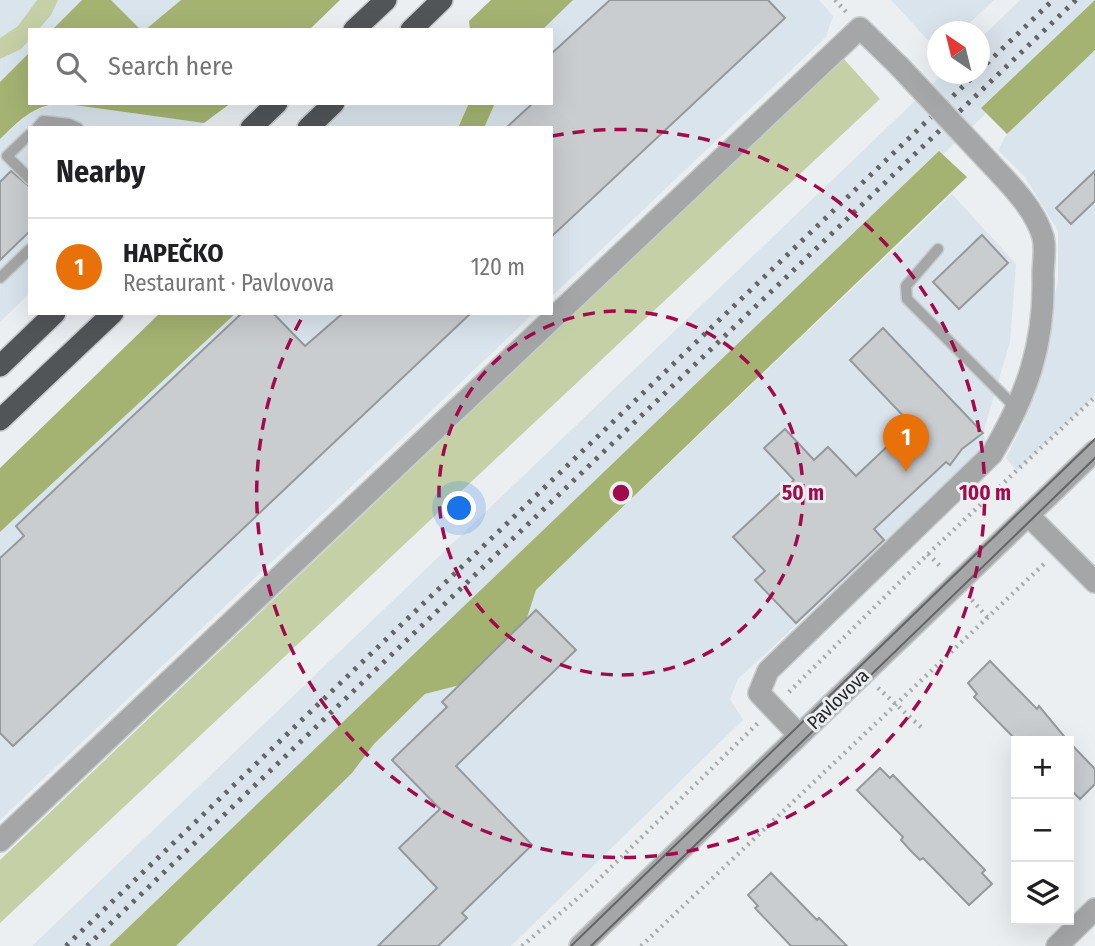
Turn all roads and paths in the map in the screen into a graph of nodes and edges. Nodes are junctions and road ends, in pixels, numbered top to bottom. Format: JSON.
{"nodes":[{"id":1,"x":386,"y":0,"type":"edge"},
{"id":2,"x":442,"y":0,"type":"edge"},
{"id":3,"x":356,"y":28,"type":"edge"},
{"id":4,"x":413,"y":28,"type":"edge"},
{"id":5,"x":274,"y":105,"type":"edge"},
{"id":6,"x":332,"y":105,"type":"edge"},
{"id":7,"x":249,"y":125,"type":"edge"},
{"id":8,"x":39,"y":126,"type":"edge"},
{"id":9,"x":74,"y":126,"type":"edge"},
{"id":10,"x":310,"y":126,"type":"edge"},
{"id":11,"x":28,"y":136,"type":"edge"},
{"id":12,"x":4,"y":159,"type":"edge"},
{"id":13,"x":28,"y":177,"type":"edge"},
{"id":14,"x":938,"y":249,"type":"dead end"},
{"id":15,"x":28,"y":251,"type":"edge"},
{"id":16,"x":0,"y":278,"type":"edge"},
{"id":17,"x":53,"y":315,"type":"edge"},
{"id":18,"x":111,"y":315,"type":"edge"},
{"id":19,"x":0,"y":366,"type":"edge"},
{"id":20,"x":1095,"y":397,"type":"edge"},
{"id":21,"x":1018,"y":410,"type":"junction"},
{"id":22,"x":0,"y":420,"type":"edge"},
{"id":23,"x":1095,"y":451,"type":"edge"},
{"id":24,"x":1028,"y":515,"type":"junction"},
{"id":25,"x":1055,"y":572,"type":"dead end"},
{"id":26,"x":1095,"y":582,"type":"edge"},
{"id":27,"x":895,"y":705,"type":"junction"},
{"id":28,"x":773,"y":708,"type":"junction"},
{"id":29,"x":923,"y":729,"type":"dead end"},
{"id":30,"x":799,"y":735,"type":"junction"},
{"id":31,"x":0,"y":841,"type":"edge"},
{"id":32,"x":1095,"y":909,"type":"edge"},
{"id":33,"x":522,"y":946,"type":"edge"},
{"id":34,"x":580,"y":946,"type":"edge"},
{"id":35,"x":641,"y":946,"type":"edge"},
{"id":36,"x":1057,"y":946,"type":"edge"}],
"edges":[{"from":1,"to":3,"type":"highway"},
{"from":2,"to":4,"type":"highway"},
{"from":5,"to":7,"type":"highway"},
{"from":6,"to":10,"type":"highway"},
{"from":8,"to":9,"type":"lane"},
{"from":11,"to":12,"type":"lane"},
{"from":12,"to":13,"type":"lane"},
{"from":14,"to":21,"type":"lane"},
{"from":15,"to":16,"type":"lane"},
{"from":17,"to":19,"type":"highway"},
{"from":18,"to":22,"type":"highway"},
{"from":20,"to":28,"type":"path"},
{"from":21,"to":28,"type":"street"},
{"from":21,"to":31,"type":"street","bridge":true},
{"from":23,"to":24,"type":"street","name":"Pavlovova"},
{"from":24,"to":26,"type":"street"},
{"from":24,"to":30,"type":"street","name":"Pavlovova"},
{"from":25,"to":27,"type":"path"},
{"from":27,"to":29,"type":"path"},
{"from":27,"to":35,"type":"path"},
{"from":28,"to":30,"type":"street"},
{"from":28,"to":33,"type":"path"},
{"from":30,"to":34,"type":"street","name":"Pavlovova"},
{"from":32,"to":36,"type":"street"}]}
